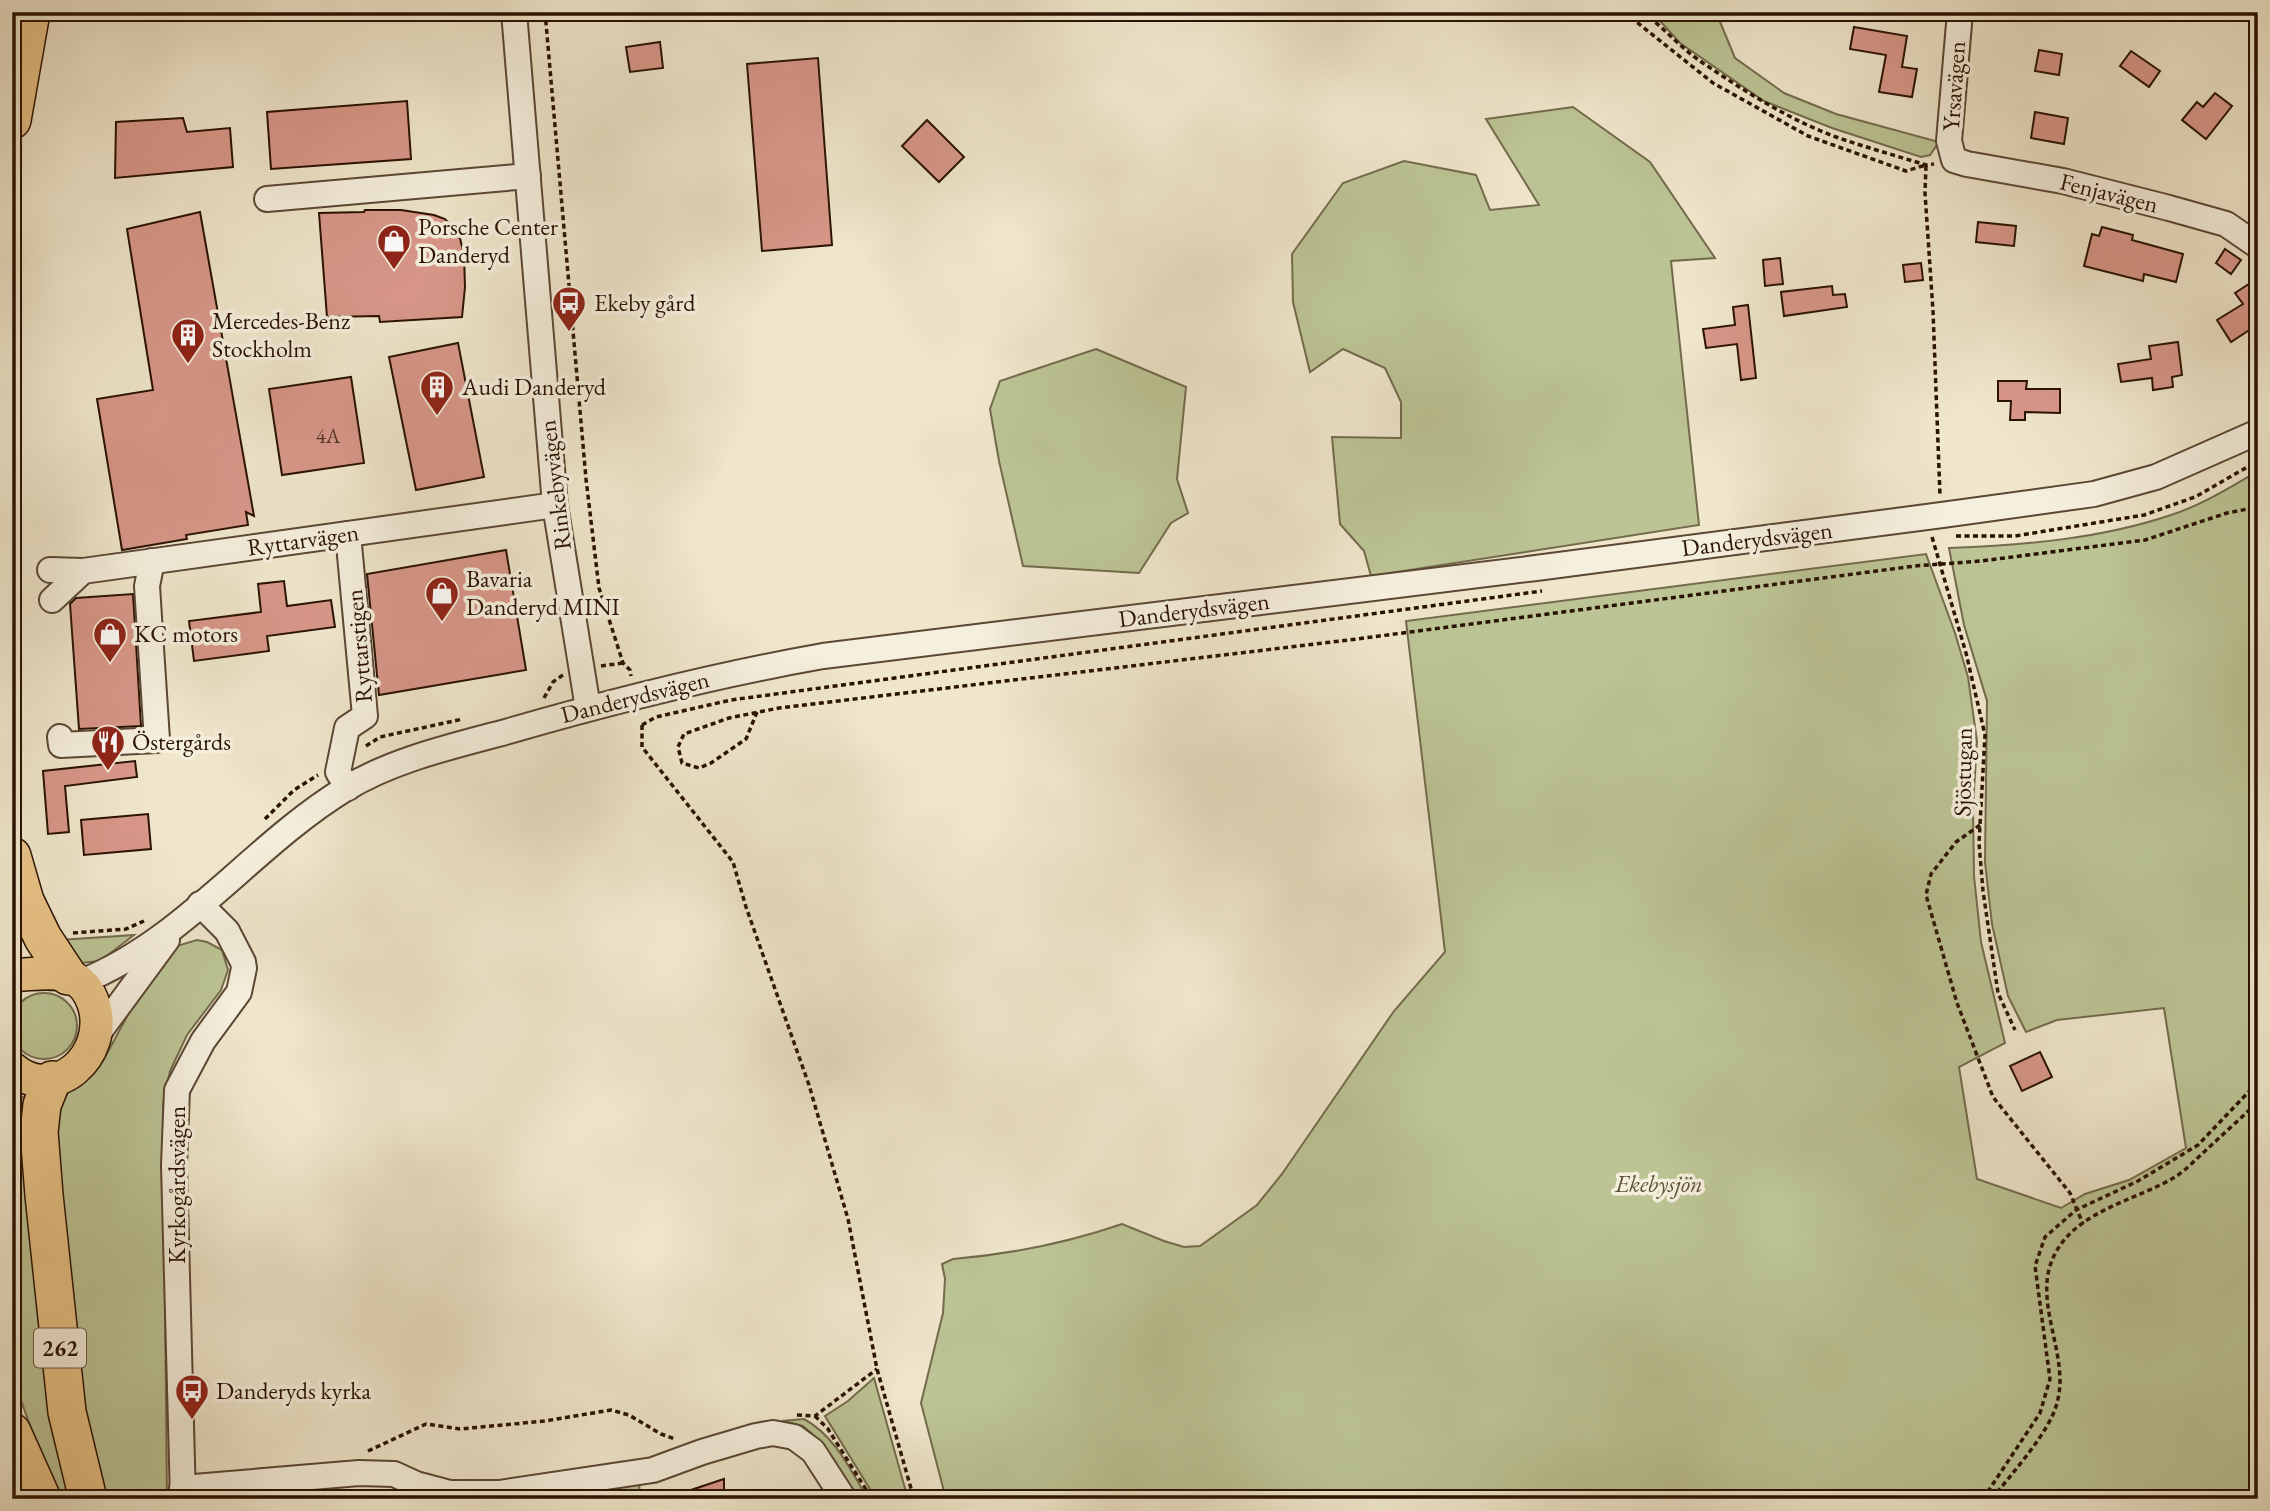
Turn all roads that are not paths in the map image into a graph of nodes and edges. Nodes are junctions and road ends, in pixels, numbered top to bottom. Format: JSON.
{"nodes":[{"id":1,"x":15,"y":12,"type":"edge"},
{"id":2,"x":31,"y":12,"type":"edge"},
{"id":3,"x":513,"y":12,"type":"edge"},
{"id":4,"x":1960,"y":12,"type":"edge"},
{"id":5,"x":12,"y":31,"type":"edge"},
{"id":6,"x":12,"y":120,"type":"edge"},
{"id":7,"x":1954,"y":160,"type":"joint"},
{"id":8,"x":528,"y":176,"type":"junction"},
{"id":9,"x":267,"y":199,"type":"dead end"},
{"id":10,"x":2258,"y":246,"type":"edge"},
{"id":11,"x":2258,"y":432,"type":"edge"},
{"id":12,"x":555,"y":505,"type":"junction"},
{"id":13,"x":348,"y":534,"type":"junction"},
{"id":14,"x":152,"y":561,"type":"junction"},
{"id":15,"x":50,"y":570,"type":"dead end"},
{"id":16,"x":83,"y":571,"type":"junction"},
{"id":17,"x":52,"y":600,"type":"dead end"},
{"id":18,"x":588,"y":708,"type":"junction"},
{"id":19,"x":60,"y":737,"type":"dead end"},
{"id":20,"x":348,"y":788,"type":"junction"},
{"id":21,"x":12,"y":856,"type":"edge"},
{"id":22,"x":200,"y":904,"type":"junction"},
{"id":23,"x":181,"y":922,"type":"junction"},
{"id":24,"x":18,"y":979,"type":"edge"},
{"id":25,"x":75,"y":979,"type":"junction"},
{"id":26,"x":97,"y":1035,"type":"junction"},
{"id":27,"x":12,"y":1068,"type":"edge"},
{"id":28,"x":52,"y":1080,"type":"junction"},
{"id":29,"x":12,"y":1432,"type":"edge"},
{"id":30,"x":278,"y":1490,"type":"edge"},
{"id":31,"x":183,"y":1493,"type":"edge"},
{"id":32,"x":535,"y":1494,"type":"edge"},
{"id":33,"x":41,"y":1499,"type":"edge"},
{"id":34,"x":88,"y":1499,"type":"edge"},
{"id":35,"x":844,"y":1499,"type":"edge"}],
"edges":[{"from":1,"to":5,"type":"highway"},
{"from":2,"to":6,"type":"highway"},
{"from":3,"to":8,"type":"street","name":"Rinkebyvägen"},
{"from":4,"to":7,"type":"street","name":"Yrsavägen"},
{"from":7,"to":10,"type":"street","name":"Fenjavägen"},
{"from":8,"to":9,"type":"street"},
{"from":8,"to":12,"type":"street","name":"Rinkebyvägen"},
{"from":11,"to":18,"type":"street","name":"Danderydsvägen"},
{"from":12,"to":13,"type":"street","name":"Ryttarvägen"},
{"from":12,"to":18,"type":"street","name":"Rinkebyvägen"},
{"from":13,"to":14,"type":"street","name":"Ryttarvägen"},
{"from":13,"to":20,"type":"street","name":"Ryttarstigen"},
{"from":14,"to":16,"type":"street","name":"Ryttarvägen"},
{"from":14,"to":19,"type":"street"},
{"from":15,"to":16,"type":"street","name":"Ryttarvägen"},
{"from":16,"to":17,"type":"street"},
{"from":18,"to":20,"type":"street","name":"Danderydsvägen"},
{"from":20,"to":22,"type":"street","name":"Danderydsvägen"},
{"from":21,"to":25,"type":"highway"},
{"from":22,"to":23,"type":"street","name":"Danderydsvägen"},
{"from":22,"to":31,"type":"street","name":"Kyrkogårdsvägen"},
{"from":23,"to":25,"type":"street","name":"Danderydsvägen"},
{"from":23,"to":26,"type":"street","name":"Danderydsvägen"},
{"from":24,"to":25,"type":"main road"},
{"from":25,"to":26,"type":"main road"},
{"from":26,"to":28,"type":"main road"},
{"from":27,"to":28,"type":"main road"},
{"from":28,"to":34,"type":"highway","number":"262"},
{"from":29,"to":33,"type":"highway"},
{"from":30,"to":31,"type":"street"},
{"from":30,"to":32,"type":"street"},
{"from":32,"to":35,"type":"street"}]}
